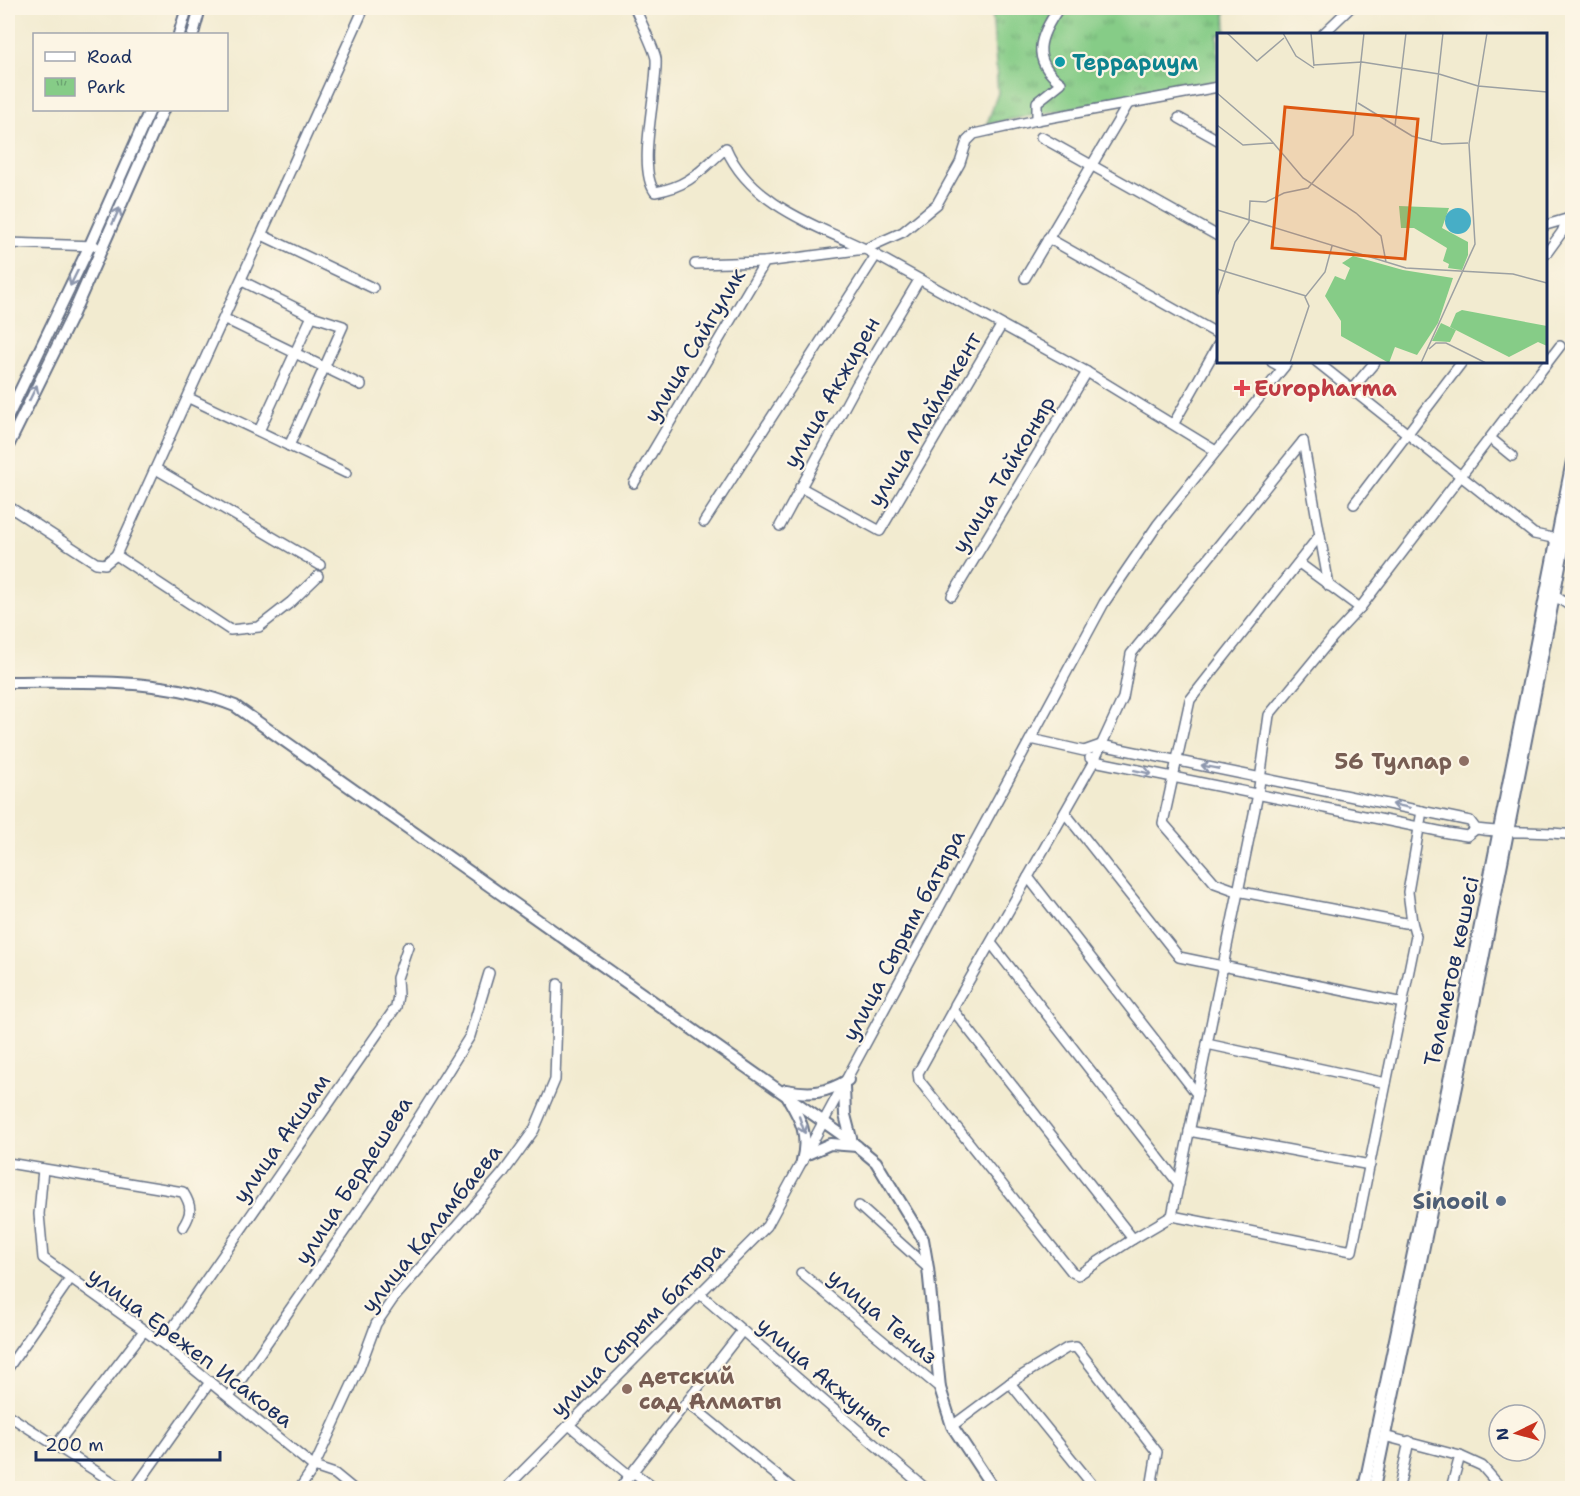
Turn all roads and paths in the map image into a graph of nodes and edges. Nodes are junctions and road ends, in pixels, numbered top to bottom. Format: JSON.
{"nodes":[{"id":1,"x":187,"y":8,"type":"edge"},
{"id":2,"x":200,"y":8,"type":"edge"},
{"id":3,"x":364,"y":8,"type":"edge"},
{"id":4,"x":634,"y":8,"type":"edge"},
{"id":5,"x":1059,"y":8,"type":"edge"},
{"id":6,"x":1350,"y":8,"type":"edge"},
{"id":7,"x":178,"y":33,"type":"edge"},
{"id":8,"x":193,"y":33,"type":"edge"},
{"id":9,"x":1324,"y":33,"type":"edge"},
{"id":10,"x":1217,"y":87,"type":"edge"},
{"id":11,"x":1128,"y":104,"type":"junction"},
{"id":12,"x":150,"y":111,"type":"edge"},
{"id":13,"x":163,"y":111,"type":"edge"},
{"id":14,"x":1179,"y":118,"type":"dead end"},
{"id":15,"x":1037,"y":120,"type":"junction"},
{"id":16,"x":1041,"y":137,"type":"dead end"},
{"id":17,"x":1217,"y":140,"type":"edge"},
{"id":18,"x":1092,"y":165,"type":"junction"},
{"id":19,"x":1570,"y":218,"type":"edge"},
{"id":20,"x":1547,"y":224,"type":"edge"},
{"id":21,"x":262,"y":235,"type":"junction"},
{"id":22,"x":1217,"y":235,"type":"edge"},
{"id":23,"x":1048,"y":238,"type":"junction"},
{"id":24,"x":8,"y":243,"type":"edge"},
{"id":25,"x":90,"y":245,"type":"junction"},
{"id":26,"x":102,"y":247,"type":"junction"},
{"id":27,"x":865,"y":249,"type":"junction"},
{"id":28,"x":1547,"y":251,"type":"edge"},
{"id":29,"x":876,"y":257,"type":"junction"},
{"id":30,"x":765,"y":262,"type":"junction"},
{"id":31,"x":694,"y":264,"type":"dead end"},
{"id":32,"x":1024,"y":278,"type":"dead end"},
{"id":33,"x":919,"y":280,"type":"junction"},
{"id":34,"x":242,"y":281,"type":"junction"},
{"id":35,"x":373,"y":288,"type":"dead end"},
{"id":36,"x":312,"y":316,"type":"junction"},
{"id":37,"x":225,"y":319,"type":"junction"},
{"id":38,"x":1001,"y":326,"type":"junction"},
{"id":39,"x":1217,"y":333,"type":"edge"},
{"id":40,"x":1560,"y":346,"type":"dead end"},
{"id":41,"x":1217,"y":347,"type":"edge"},
{"id":42,"x":295,"y":353,"type":"junction"},
{"id":43,"x":1318,"y":363,"type":"edge"},
{"id":44,"x":1374,"y":363,"type":"edge"},
{"id":45,"x":1461,"y":363,"type":"edge"},
{"id":46,"x":1286,"y":365,"type":"edge"},
{"id":47,"x":324,"y":367,"type":"junction"},
{"id":48,"x":1087,"y":372,"type":"junction"},
{"id":49,"x":362,"y":385,"type":"dead end"},
{"id":50,"x":1353,"y":388,"type":"junction"},
{"id":51,"x":189,"y":398,"type":"junction"},
{"id":52,"x":8,"y":416,"type":"edge"},
{"id":53,"x":1174,"y":423,"type":"junction"},
{"id":54,"x":259,"y":431,"type":"junction"},
{"id":55,"x":1407,"y":433,"type":"junction"},
{"id":56,"x":1490,"y":438,"type":"junction"},
{"id":57,"x":8,"y":446,"type":"edge"},
{"id":58,"x":289,"y":446,"type":"junction"},
{"id":59,"x":1216,"y":451,"type":"junction"},
{"id":60,"x":1512,"y":456,"type":"dead end"},
{"id":61,"x":1572,"y":461,"type":"edge"},
{"id":62,"x":156,"y":469,"type":"junction"},
{"id":63,"x":346,"y":473,"type":"dead end"},
{"id":64,"x":1461,"y":476,"type":"junction"},
{"id":65,"x":634,"y":483,"type":"dead end"},
{"id":66,"x":800,"y":487,"type":"junction"},
{"id":67,"x":1354,"y":504,"type":"dead end"},
{"id":68,"x":1572,"y":504,"type":"edge"},
{"id":69,"x":8,"y":506,"type":"edge"},
{"id":70,"x":704,"y":522,"type":"dead end"},
{"id":71,"x":780,"y":526,"type":"dead end"},
{"id":72,"x":1320,"y":536,"type":"junction"},
{"id":73,"x":1557,"y":539,"type":"junction"},
{"id":74,"x":116,"y":555,"type":"junction"},
{"id":75,"x":1299,"y":562,"type":"junction"},
{"id":76,"x":320,"y":565,"type":"dead end"},
{"id":77,"x":318,"y":576,"type":"dead end"},
{"id":78,"x":1329,"y":585,"type":"junction"},
{"id":79,"x":952,"y":596,"type":"dead end"},
{"id":80,"x":1555,"y":596,"type":"junction"},
{"id":81,"x":1572,"y":607,"type":"edge"},
{"id":82,"x":1360,"y":608,"type":"junction"},
{"id":83,"x":8,"y":682,"type":"edge"},
{"id":84,"x":1527,"y":712,"type":"junction"},
{"id":85,"x":1031,"y":739,"type":"junction"},
{"id":86,"x":1101,"y":745,"type":"junction"},
{"id":87,"x":1084,"y":751,"type":"junction"},
{"id":88,"x":1094,"y":761,"type":"junction"},
{"id":89,"x":1175,"y":761,"type":"junction"},
{"id":90,"x":1260,"y":777,"type":"junction"},
{"id":91,"x":1171,"y":778,"type":"junction"},
{"id":92,"x":1258,"y":794,"type":"junction"},
{"id":93,"x":1422,"y":811,"type":"junction"},
{"id":94,"x":1065,"y":813,"type":"junction"},
{"id":95,"x":1419,"y":827,"type":"junction"},
{"id":96,"x":1476,"y":829,"type":"junction"},
{"id":97,"x":1503,"y":833,"type":"junction"},
{"id":98,"x":1572,"y":835,"type":"edge"},
{"id":99,"x":1028,"y":877,"type":"junction"},
{"id":100,"x":1237,"y":891,"type":"junction"},
{"id":101,"x":1412,"y":922,"type":"junction"},
{"id":102,"x":991,"y":943,"type":"junction"},
{"id":103,"x":408,"y":946,"type":"dead end"},
{"id":104,"x":1222,"y":967,"type":"junction"},
{"id":105,"x":489,"y":973,"type":"dead end"},
{"id":106,"x":558,"y":984,"type":"dead end"},
{"id":107,"x":1403,"y":1003,"type":"junction"},
{"id":108,"x":954,"y":1008,"type":"junction"},
{"id":109,"x":1207,"y":1044,"type":"junction"},
{"id":110,"x":846,"y":1083,"type":"junction"},
{"id":111,"x":1386,"y":1083,"type":"junction"},
{"id":112,"x":782,"y":1091,"type":"junction"},
{"id":113,"x":1197,"y":1094,"type":"junction"},
{"id":114,"x":824,"y":1122,"type":"junction"},
{"id":115,"x":1189,"y":1131,"type":"junction"},
{"id":116,"x":855,"y":1144,"type":"junction"},
{"id":117,"x":804,"y":1158,"type":"junction"},
{"id":118,"x":8,"y":1163,"type":"edge"},
{"id":119,"x":1370,"y":1165,"type":"junction"},
{"id":120,"x":44,"y":1169,"type":"junction"},
{"id":121,"x":1179,"y":1184,"type":"junction"},
{"id":122,"x":859,"y":1206,"type":"dead end"},
{"id":123,"x":1172,"y":1216,"type":"junction"},
{"id":124,"x":183,"y":1227,"type":"dead end"},
{"id":125,"x":1134,"y":1239,"type":"junction"},
{"id":126,"x":928,"y":1268,"type":"junction"},
{"id":127,"x":801,"y":1273,"type":"dead end"},
{"id":128,"x":70,"y":1279,"type":"junction"},
{"id":129,"x":700,"y":1294,"type":"junction"},
{"id":130,"x":742,"y":1331,"type":"junction"},
{"id":131,"x":143,"y":1332,"type":"junction"},
{"id":132,"x":162,"y":1344,"type":"junction"},
{"id":133,"x":8,"y":1365,"type":"edge"},
{"id":134,"x":210,"y":1382,"type":"junction"},
{"id":135,"x":1010,"y":1383,"type":"junction"},
{"id":136,"x":940,"y":1388,"type":"junction"},
{"id":137,"x":229,"y":1397,"type":"junction"},
{"id":138,"x":687,"y":1402,"type":"junction"},
{"id":139,"x":8,"y":1415,"type":"edge"},
{"id":140,"x":569,"y":1425,"type":"junction"},
{"id":141,"x":952,"y":1426,"type":"junction"},
{"id":142,"x":1384,"y":1436,"type":"junction"},
{"id":143,"x":1409,"y":1441,"type":"junction"},
{"id":144,"x":57,"y":1444,"type":"junction"},
{"id":145,"x":1376,"y":1455,"type":"junction"},
{"id":146,"x":1460,"y":1456,"type":"junction"},
{"id":147,"x":314,"y":1467,"type":"junction"},
{"id":148,"x":632,"y":1474,"type":"junction"},
{"id":149,"x":122,"y":1488,"type":"edge"},
{"id":150,"x":135,"y":1488,"type":"edge"},
{"id":151,"x":300,"y":1488,"type":"edge"},
{"id":152,"x":352,"y":1488,"type":"edge"},
{"id":153,"x":506,"y":1488,"type":"edge"},
{"id":154,"x":620,"y":1488,"type":"edge"},
{"id":155,"x":654,"y":1488,"type":"edge"},
{"id":156,"x":792,"y":1488,"type":"edge"},
{"id":157,"x":925,"y":1488,"type":"edge"},
{"id":158,"x":993,"y":1488,"type":"edge"},
{"id":159,"x":1095,"y":1488,"type":"edge"},
{"id":160,"x":1151,"y":1488,"type":"edge"},
{"id":161,"x":1365,"y":1488,"type":"edge"},
{"id":162,"x":1374,"y":1488,"type":"edge"},
{"id":163,"x":1399,"y":1488,"type":"edge"},
{"id":164,"x":1451,"y":1488,"type":"edge"},
{"id":165,"x":1501,"y":1488,"type":"edge"}],
"edges":[{"from":1,"to":7,"type":"main road"},
{"from":2,"to":8,"type":"main road"},
{"from":3,"to":21,"type":"street"},
{"from":4,"to":27,"type":"street"},
{"from":5,"to":15,"type":"street"},
{"from":6,"to":9,"type":"street"},
{"from":10,"to":11,"type":"street","name":"улица Сайгулик"},
{"from":11,"to":15,"type":"street","name":"улица Сайгулик"},
{"from":11,"to":18,"type":"street"},
{"from":12,"to":25,"type":"main road"},
{"from":26,"to":13,"type":"main road","one_way":true},
{"from":14,"to":17,"type":"street"},
{"from":15,"to":27,"type":"street","name":"улица Сайгулик"},
{"from":16,"to":18,"type":"street"},
{"from":18,"to":22,"type":"street"},
{"from":18,"to":23,"type":"street"},
{"from":19,"to":20,"type":"street"},
{"from":19,"to":28,"type":"street"},
{"from":21,"to":34,"type":"street"},
{"from":21,"to":35,"type":"street"},
{"from":23,"to":32,"type":"street"},
{"from":23,"to":39,"type":"street"},
{"from":24,"to":25,"type":"street"},
{"from":25,"to":26,"type":"street"},
{"from":25,"to":52,"type":"main road","one_way":true},
{"from":57,"to":26,"type":"main road","one_way":true},
{"from":27,"to":29,"type":"street"},
{"from":27,"to":30,"type":"street","name":"улица Сайгулик"},
{"from":29,"to":33,"type":"street"},
{"from":29,"to":70,"type":"street"},
{"from":30,"to":31,"type":"street"},
{"from":30,"to":65,"type":"street","name":"улица Сайгулик"},
{"from":33,"to":38,"type":"street"},
{"from":33,"to":66,"type":"street","name":"улица Акжирен"},
{"from":34,"to":36,"type":"street"},
{"from":34,"to":37,"type":"street"},
{"from":36,"to":42,"type":"street"},
{"from":36,"to":47,"type":"street"},
{"from":37,"to":42,"type":"street"},
{"from":37,"to":51,"type":"street"},
{"from":38,"to":48,"type":"street"},
{"from":38,"to":66,"type":"street","name":"улица Майлыкент"},
{"from":40,"to":56,"type":"street"},
{"from":41,"to":53,"type":"street"},
{"from":42,"to":47,"type":"street"},
{"from":42,"to":54,"type":"street"},
{"from":43,"to":50,"type":"street"},
{"from":44,"to":50,"type":"street"},
{"from":45,"to":55,"type":"street"},
{"from":46,"to":59,"type":"street","name":"улица Сырым батыра"},
{"from":47,"to":49,"type":"street"},
{"from":47,"to":58,"type":"street"},
{"from":48,"to":53,"type":"street"},
{"from":48,"to":79,"type":"street","name":"улица Тайконыр"},
{"from":50,"to":55,"type":"street"},
{"from":51,"to":54,"type":"street"},
{"from":51,"to":62,"type":"street"},
{"from":53,"to":59,"type":"street"},
{"from":54,"to":58,"type":"street"},
{"from":55,"to":64,"type":"street"},
{"from":55,"to":67,"type":"street"},
{"from":56,"to":60,"type":"street"},
{"from":56,"to":64,"type":"street"},
{"from":58,"to":63,"type":"street"},
{"from":59,"to":85,"type":"street","name":"улица Сырым батыра"},
{"from":61,"to":73,"type":"main road","name":"Төлеметов көшесі"},
{"from":62,"to":74,"type":"street"},
{"from":62,"to":76,"type":"street"},
{"from":64,"to":73,"type":"street"},
{"from":64,"to":82,"type":"street"},
{"from":66,"to":71,"type":"street","name":"улица Акжирен"},
{"from":68,"to":80,"type":"main road","name":"Төлеметов көшесі"},
{"from":69,"to":74,"type":"street"},
{"from":72,"to":75,"type":"street"},
{"from":72,"to":78,"type":"street"},
{"from":72,"to":86,"type":"street"},
{"from":73,"to":84,"type":"main road","name":"Төлеметов көшесі"},
{"from":74,"to":77,"type":"street"},
{"from":75,"to":78,"type":"street"},
{"from":75,"to":89,"type":"street"},
{"from":78,"to":82,"type":"street"},
{"from":80,"to":81,"type":"street"},
{"from":80,"to":84,"type":"main road","name":"Төлеметов көшесі"},
{"from":82,"to":90,"type":"street"},
{"from":83,"to":112,"type":"main road"},
{"from":84,"to":97,"type":"main road","name":"Төлеметов көшесі"},
{"from":85,"to":87,"type":"street"},
{"from":85,"to":110,"type":"street","name":"улица Сырым батыра"},
{"from":86,"to":87,"type":"street"},
{"from":86,"to":88,"type":"street"},
{"from":86,"to":89,"type":"street"},
{"from":87,"to":88,"type":"street"},
{"from":88,"to":91,"type":"street","one_way":true},
{"from":88,"to":94,"type":"street"},
{"from":90,"to":89,"type":"street","one_way":true},
{"from":89,"to":91,"type":"street"},
{"from":90,"to":92,"type":"street"},
{"from":93,"to":90,"type":"street","one_way":true},
{"from":91,"to":92,"type":"street"},
{"from":91,"to":100,"type":"street"},
{"from":92,"to":95,"type":"street"},
{"from":92,"to":100,"type":"street"},
{"from":93,"to":95,"type":"street"},
{"from":93,"to":96,"type":"street"},
{"from":94,"to":99,"type":"street"},
{"from":94,"to":104,"type":"street"},
{"from":95,"to":96,"type":"street"},
{"from":95,"to":101,"type":"street"},
{"from":96,"to":97,"type":"street"},
{"from":97,"to":98,"type":"street"},
{"from":97,"to":142,"type":"main road","name":"Төлеметов көшесі"},
{"from":97,"to":145,"type":"main road","name":"Төлеметов көшесі"},
{"from":99,"to":102,"type":"street"},
{"from":99,"to":113,"type":"street"},
{"from":100,"to":101,"type":"street"},
{"from":100,"to":104,"type":"street"},
{"from":101,"to":107,"type":"street"},
{"from":102,"to":108,"type":"street"},
{"from":102,"to":121,"type":"street"},
{"from":103,"to":132,"type":"street","name":"улица Акшам"},
{"from":104,"to":107,"type":"street"},
{"from":104,"to":109,"type":"street"},
{"from":105,"to":137,"type":"street","name":"улица Бердешева"},
{"from":106,"to":147,"type":"street","name":"улица Каламбаева"},
{"from":107,"to":111,"type":"street"},
{"from":108,"to":125,"type":"street"},
{"from":108,"to":125,"type":"street"},
{"from":109,"to":111,"type":"street"},
{"from":109,"to":113,"type":"street"},
{"from":110,"to":112,"type":"main road"},
{"from":110,"to":114,"type":"street","name":"улица Сырым батыра"},
{"from":110,"to":116,"type":"main road"},
{"from":111,"to":119,"type":"street"},
{"from":112,"to":114,"type":"main road"},
{"from":112,"to":117,"type":"main road","one_way":true},
{"from":113,"to":115,"type":"street"},
{"from":114,"to":116,"type":"main road"},
{"from":114,"to":117,"type":"street","name":"улица Сырым батыра"},
{"from":115,"to":119,"type":"street"},
{"from":115,"to":121,"type":"street"},
{"from":116,"to":117,"type":"main road"},
{"from":116,"to":126,"type":"main road"},
{"from":117,"to":129,"type":"street","name":"улица Сырым батыра"},
{"from":118,"to":120,"type":"street"},
{"from":119,"to":123,"type":"street"},
{"from":120,"to":124,"type":"street"},
{"from":120,"to":128,"type":"street","name":"улица Ережеп Исакова"},
{"from":121,"to":123,"type":"street"},
{"from":122,"to":126,"type":"street"},
{"from":123,"to":125,"type":"street"},
{"from":126,"to":136,"type":"main road"},
{"from":127,"to":136,"type":"street","name":"улица Тениз"},
{"from":128,"to":131,"type":"street","name":"улица Ережеп Исакова"},
{"from":128,"to":133,"type":"street"},
{"from":129,"to":130,"type":"street","name":"улица Акжуныс"},
{"from":129,"to":140,"type":"street","name":"улица Сырым батыра"},
{"from":130,"to":138,"type":"street"},
{"from":130,"to":157,"type":"street","name":"улица Акжуныс"},
{"from":131,"to":132,"type":"street","name":"улица Ережеп Исакова"},
{"from":131,"to":144,"type":"street"},
{"from":132,"to":134,"type":"street","name":"улица Ережеп Исакова"},
{"from":134,"to":137,"type":"street","name":"улица Ережеп Исакова"},
{"from":134,"to":150,"type":"street"},
{"from":135,"to":141,"type":"street"},
{"from":135,"to":159,"type":"street"},
{"from":135,"to":160,"type":"street"},
{"from":136,"to":141,"type":"main road"},
{"from":137,"to":147,"type":"street","name":"улица Ережеп Исакова"},
{"from":138,"to":148,"type":"street"},
{"from":138,"to":156,"type":"street"},
{"from":139,"to":144,"type":"street"},
{"from":140,"to":148,"type":"street"},
{"from":140,"to":153,"type":"street","name":"улица Сырым батыра"},
{"from":141,"to":158,"type":"main road"},
{"from":142,"to":143,"type":"street"},
{"from":142,"to":145,"type":"main road","name":"Төлеметов көшесі"},
{"from":143,"to":146,"type":"street"},
{"from":143,"to":163,"type":"street"},
{"from":144,"to":149,"type":"street"},
{"from":145,"to":161,"type":"main road","name":"Төлеметов көшесі"},
{"from":145,"to":162,"type":"main road","name":"Төлеметов көшесі"},
{"from":146,"to":164,"type":"street"},
{"from":146,"to":165,"type":"street"},
{"from":147,"to":151,"type":"street","name":"улица Каламбаева"},
{"from":147,"to":152,"type":"street","name":"улица Ережеп Исакова"},
{"from":148,"to":154,"type":"street"},
{"from":148,"to":155,"type":"street"}]}
